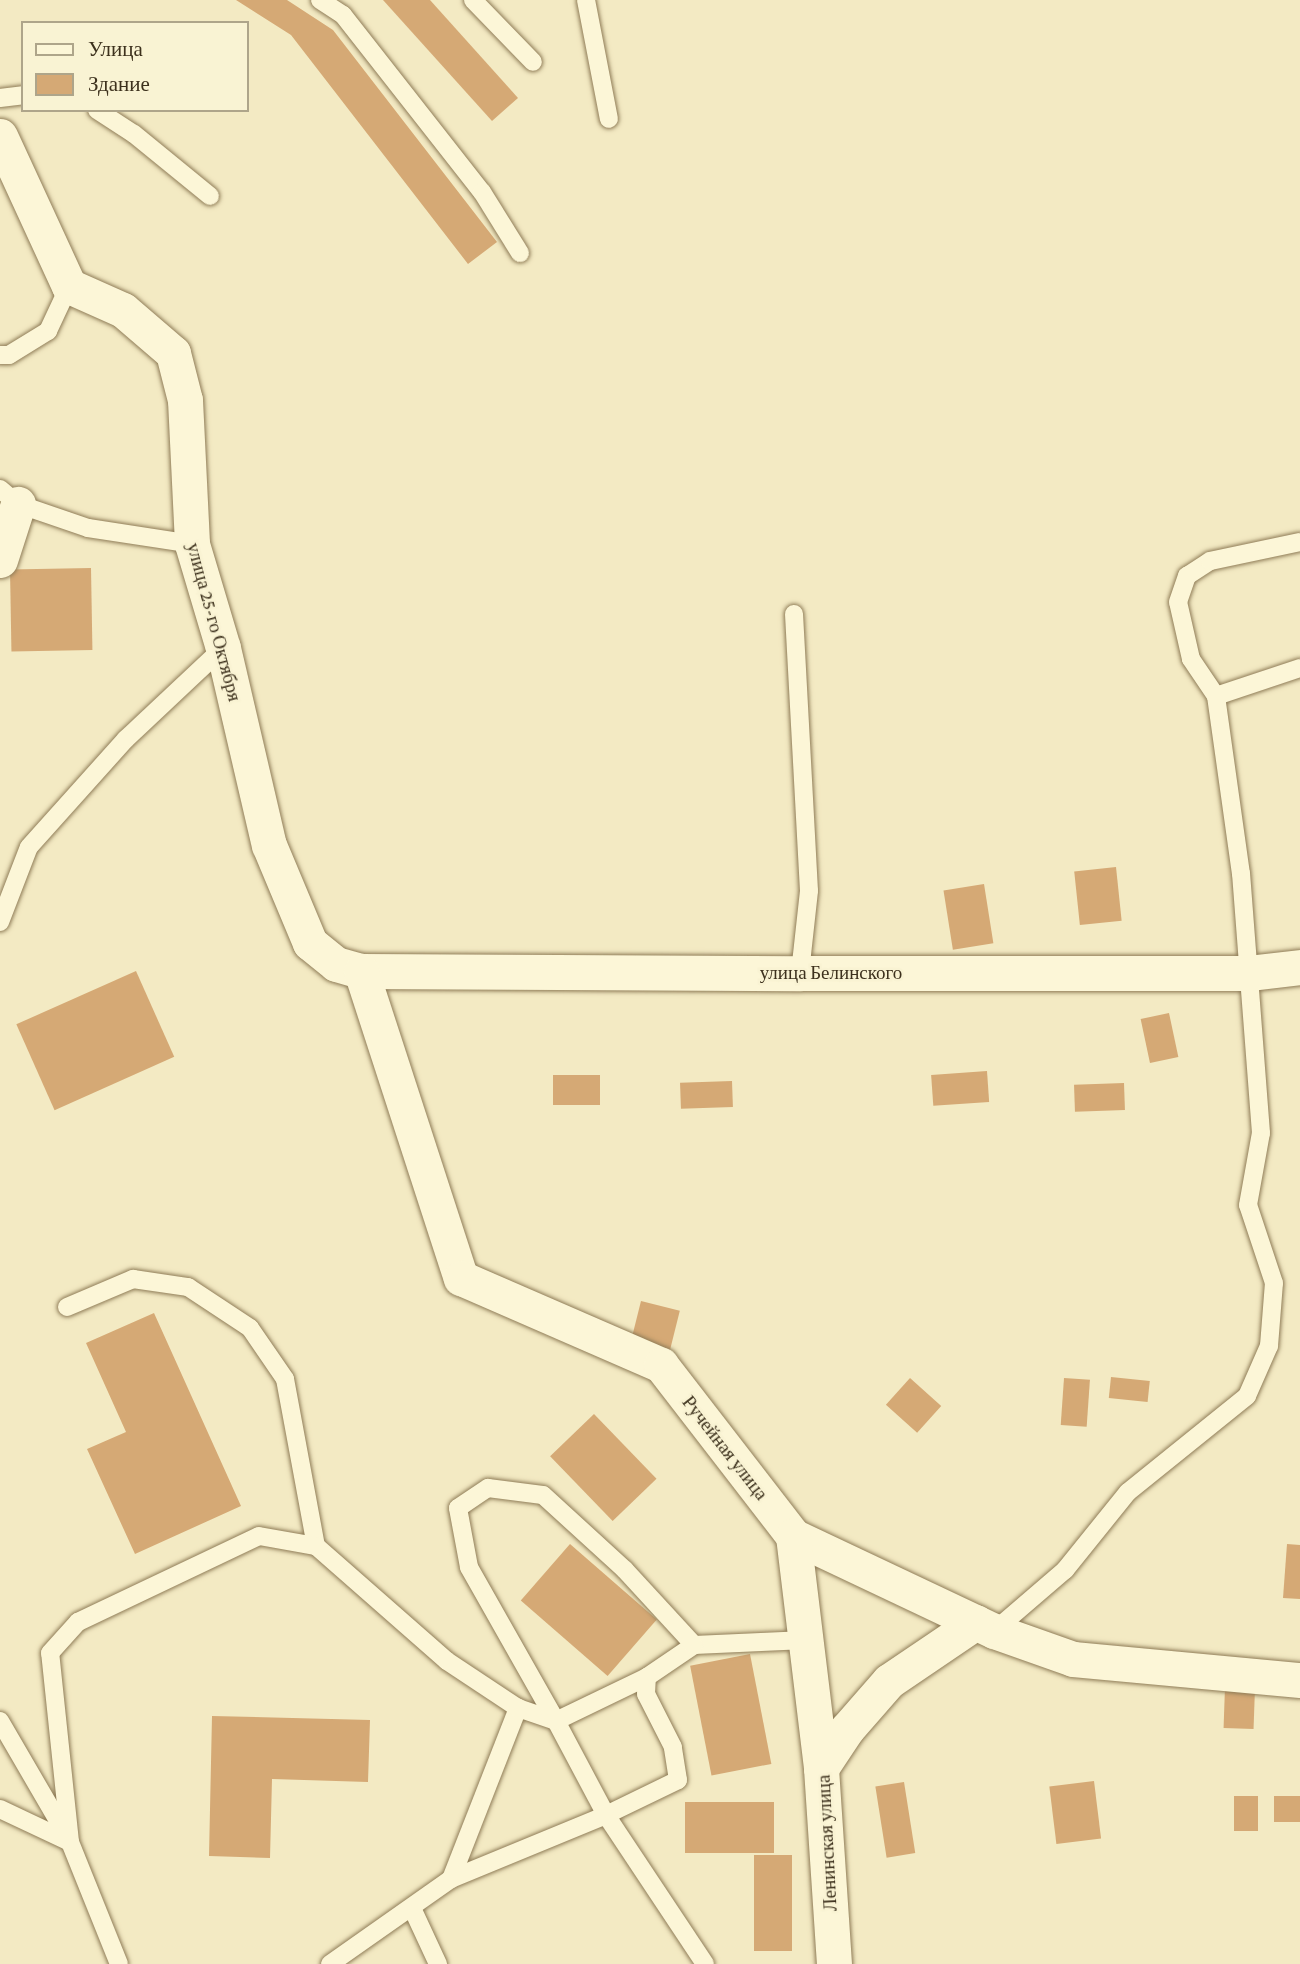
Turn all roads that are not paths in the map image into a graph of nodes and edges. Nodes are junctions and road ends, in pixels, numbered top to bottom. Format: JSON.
{"nodes":[{"id":1,"x":320,"y":0,"type":"edge"},
{"id":2,"x":473,"y":0,"type":"edge"},
{"id":3,"x":586,"y":0,"type":"edge"},
{"id":4,"x":533,"y":62,"type":"dead end"},
{"id":5,"x":21,"y":95,"type":"edge"},
{"id":6,"x":0,"y":98,"type":"edge"},
{"id":7,"x":100,"y":112,"type":"edge"},
{"id":8,"x":609,"y":119,"type":"dead end"},
{"id":9,"x":0,"y":136,"type":"edge"},
{"id":10,"x":210,"y":196,"type":"dead end"},
{"id":11,"x":520,"y":253,"type":"dead end"},
{"id":12,"x":69,"y":286,"type":"junction"},
{"id":13,"x":0,"y":355,"type":"edge"},
{"id":14,"x":9,"y":496,"type":"edge"},
{"id":15,"x":1300,"y":542,"type":"edge"},
{"id":16,"x":192,"y":544,"type":"junction"},
{"id":17,"x":0,"y":560,"type":"edge"},
{"id":18,"x":794,"y":614,"type":"dead end"},
{"id":19,"x":223,"y":648,"type":"junction"},
{"id":20,"x":1300,"y":668,"type":"edge"},
{"id":21,"x":1216,"y":696,"type":"junction"},
{"id":22,"x":0,"y":922,"type":"edge"},
{"id":23,"x":1300,"y":967,"type":"edge"},
{"id":24,"x":361,"y":971,"type":"junction"},
{"id":25,"x":800,"y":973,"type":"junction"},
{"id":26,"x":1249,"y":973,"type":"junction"},
{"id":27,"x":67,"y":1307,"type":"dead end"},
{"id":28,"x":793,"y":1536,"type":"junction"},
{"id":29,"x":316,"y":1546,"type":"junction"},
{"id":30,"x":985,"y":1626,"type":"junction"},
{"id":31,"x":806,"y":1640,"type":"junction"},
{"id":32,"x":694,"y":1645,"type":"junction"},
{"id":33,"x":647,"y":1677,"type":"junction"},
{"id":34,"x":1300,"y":1680,"type":"edge"},
{"id":35,"x":518,"y":1708,"type":"junction"},
{"id":36,"x":0,"y":1721,"type":"edge"},
{"id":37,"x":556,"y":1721,"type":"junction"},
{"id":38,"x":821,"y":1768,"type":"junction"},
{"id":39,"x":0,"y":1809,"type":"edge"},
{"id":40,"x":606,"y":1815,"type":"junction"},
{"id":41,"x":70,"y":1842,"type":"junction"},
{"id":42,"x":451,"y":1879,"type":"junction"},
{"id":43,"x":412,"y":1908,"type":"junction"},
{"id":44,"x":119,"y":1964,"type":"edge"},
{"id":45,"x":330,"y":1964,"type":"edge"},
{"id":46,"x":438,"y":1964,"type":"edge"},
{"id":47,"x":705,"y":1964,"type":"edge"},
{"id":48,"x":834,"y":1964,"type":"edge"}],
"edges":[{"from":1,"to":11,"type":"lane"},
{"from":2,"to":4,"type":"lane"},
{"from":3,"to":8,"type":"lane"},
{"from":5,"to":6,"type":"lane"},
{"from":7,"to":10,"type":"lane"},
{"from":9,"to":12,"type":"street"},
{"from":12,"to":13,"type":"lane"},
{"from":12,"to":16,"type":"street","name":"улица 25-го Октября"},
{"from":14,"to":16,"type":"lane"},
{"from":14,"to":17,"type":"street"},
{"from":15,"to":21,"type":"lane"},
{"from":16,"to":19,"type":"street","name":"улица 25-го Октября"},
{"from":18,"to":25,"type":"lane"},
{"from":19,"to":22,"type":"lane"},
{"from":19,"to":24,"type":"street","name":"улица 25-го Октября"},
{"from":20,"to":21,"type":"lane"},
{"from":21,"to":26,"type":"lane"},
{"from":23,"to":26,"type":"street","name":"улица Белинского"},
{"from":24,"to":25,"type":"street","name":"улица Белинского"},
{"from":24,"to":28,"type":"street","name":"Ручейная улица"},
{"from":25,"to":26,"type":"street","name":"улица Белинского"},
{"from":26,"to":30,"type":"lane"},
{"from":27,"to":29,"type":"lane"},
{"from":28,"to":30,"type":"street","name":"Ручейная улица"},
{"from":28,"to":31,"type":"street"},
{"from":29,"to":35,"type":"lane"},
{"from":29,"to":41,"type":"lane"},
{"from":30,"to":34,"type":"street","name":"Ручейная улица"},
{"from":30,"to":38,"type":"street","name":"Ленинская улица"},
{"from":31,"to":32,"type":"lane"},
{"from":31,"to":38,"type":"street"},
{"from":32,"to":33,"type":"lane"},
{"from":32,"to":37,"type":"lane"},
{"from":33,"to":37,"type":"lane"},
{"from":33,"to":40,"type":"lane"},
{"from":35,"to":37,"type":"lane"},
{"from":35,"to":42,"type":"lane"},
{"from":36,"to":41,"type":"lane"},
{"from":37,"to":40,"type":"lane"},
{"from":38,"to":48,"type":"street","name":"Ленинская улица"},
{"from":39,"to":41,"type":"lane"},
{"from":40,"to":42,"type":"lane"},
{"from":40,"to":47,"type":"lane"},
{"from":41,"to":44,"type":"lane"},
{"from":42,"to":43,"type":"lane"},
{"from":43,"to":45,"type":"lane"},
{"from":43,"to":46,"type":"lane"}]}
